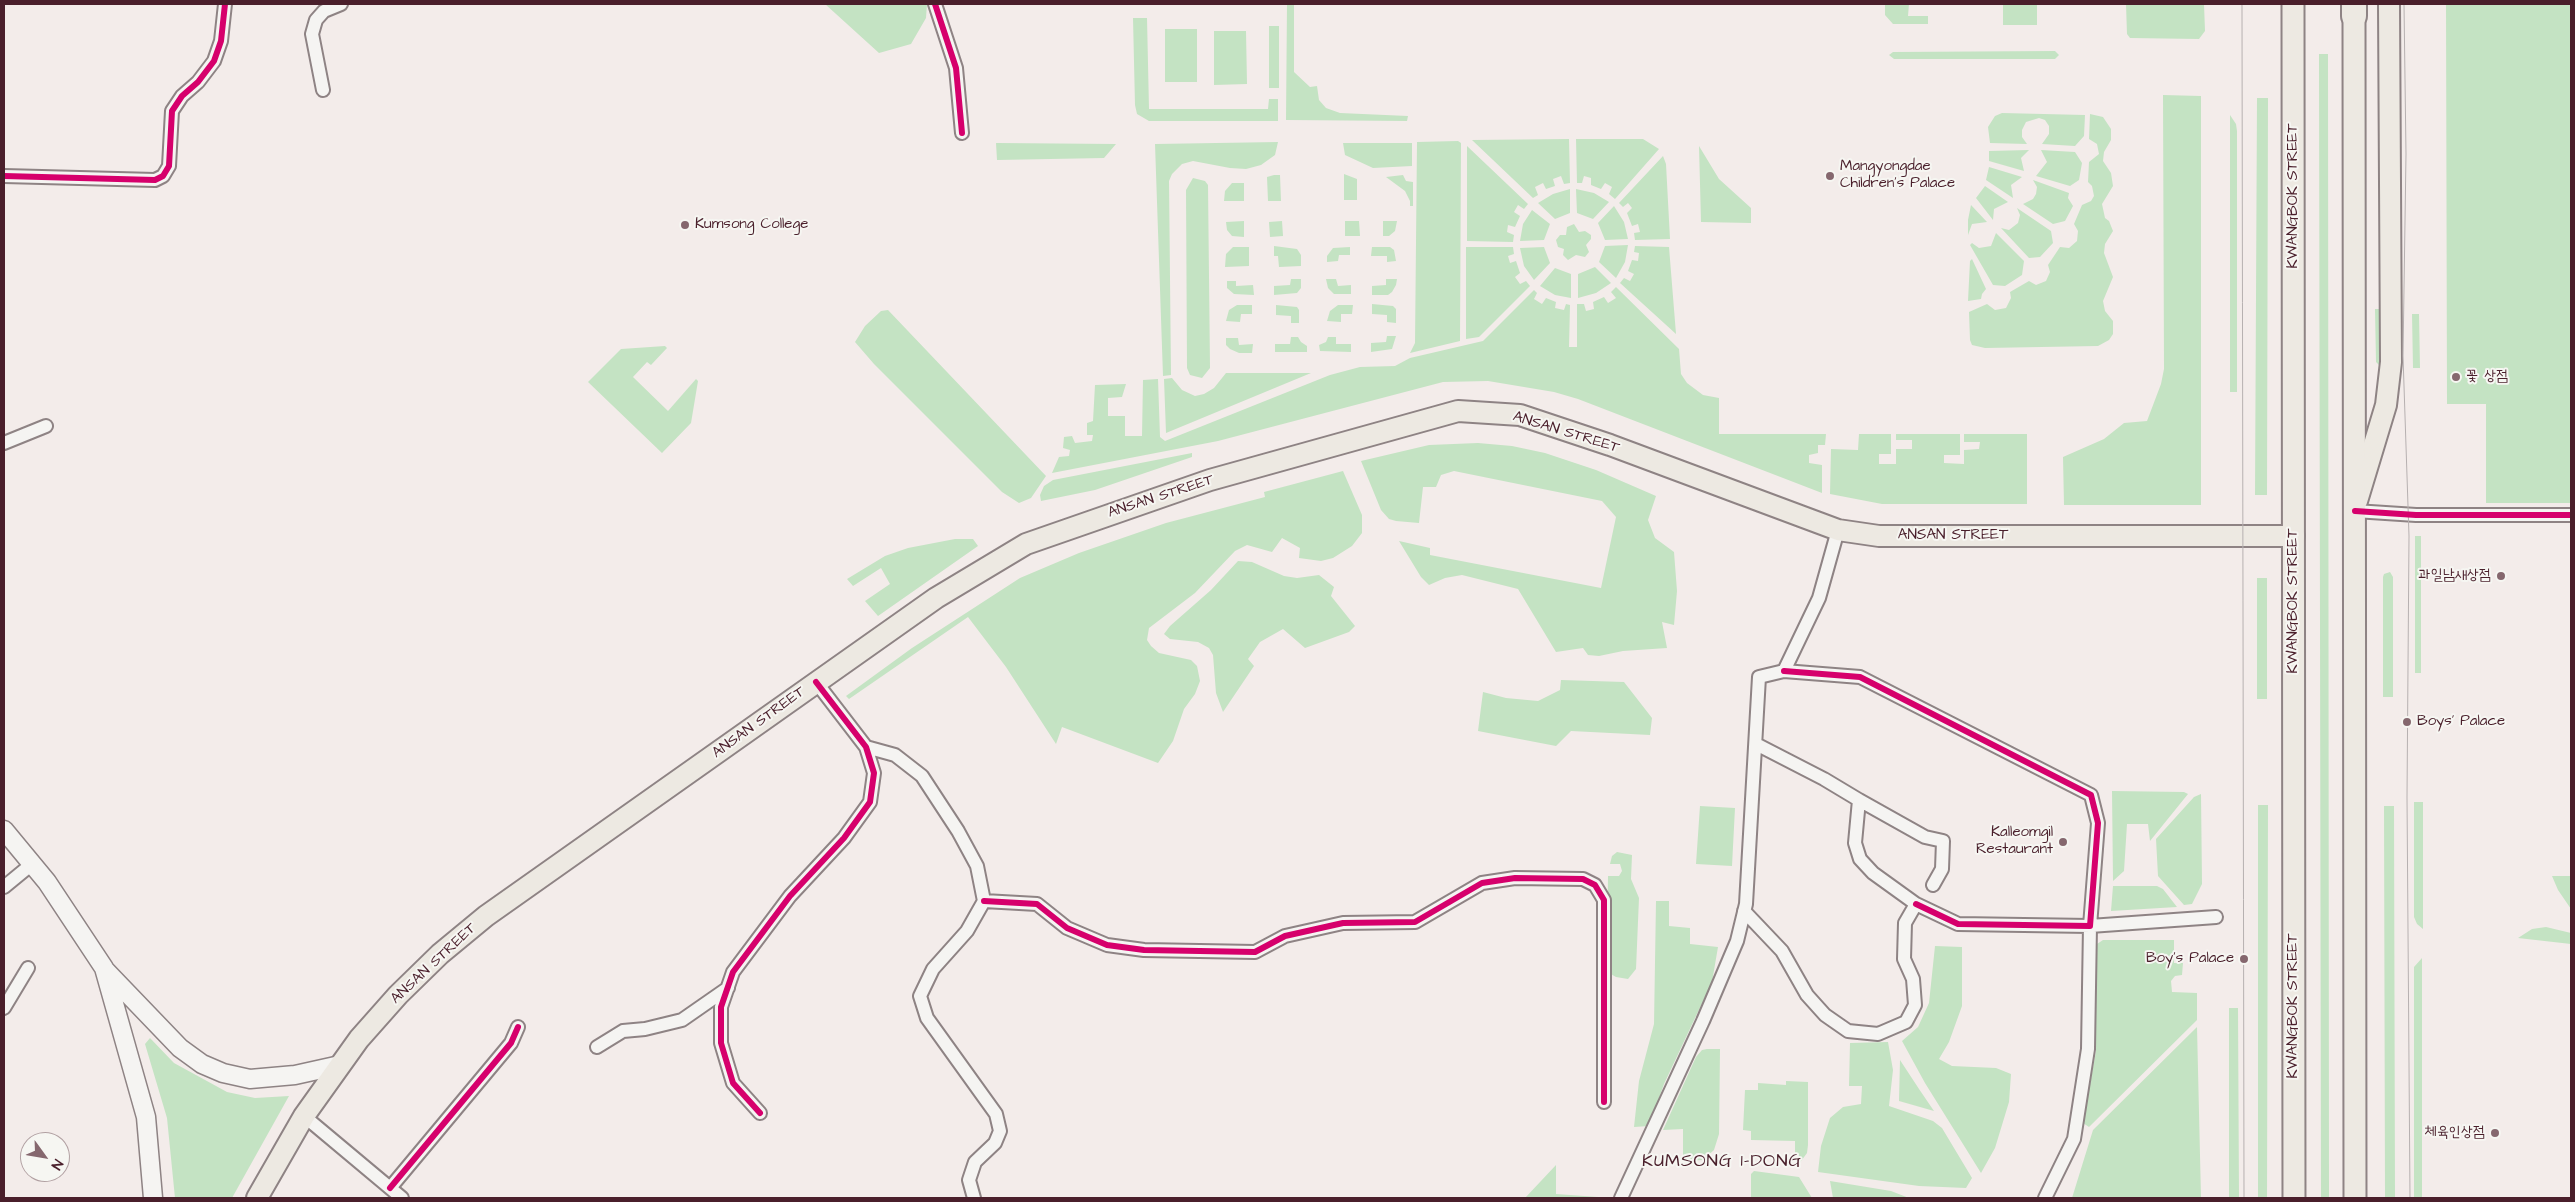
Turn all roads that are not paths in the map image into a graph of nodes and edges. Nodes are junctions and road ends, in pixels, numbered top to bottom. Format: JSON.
{"nodes":[{"id":1,"x":225,"y":4,"type":"edge"},
{"id":2,"x":341,"y":4,"type":"edge"},
{"id":3,"x":935,"y":4,"type":"edge"},
{"id":4,"x":2293,"y":4,"type":"edge"},
{"id":5,"x":2389,"y":4,"type":"edge"},
{"id":6,"x":2354,"y":10,"type":"edge"},
{"id":7,"x":323,"y":90,"type":"dead end"},
{"id":8,"x":962,"y":132,"type":"dead end"},
{"id":9,"x":4,"y":176,"type":"edge"},
{"id":10,"x":46,"y":426,"type":"dead end"},
{"id":11,"x":4,"y":443,"type":"edge"},
{"id":12,"x":2355,"y":510,"type":"junction"},
{"id":13,"x":2571,"y":515,"type":"edge"},
{"id":14,"x":1838,"y":530,"type":"junction"},
{"id":15,"x":2294,"y":536,"type":"junction"},
{"id":16,"x":1784,"y":671,"type":"junction"},
{"id":17,"x":816,"y":682,"type":"junction"},
{"id":18,"x":1756,"y":744,"type":"junction"},
{"id":19,"x":866,"y":747,"type":"junction"},
{"id":20,"x":1859,"y":800,"type":"junction"},
{"id":21,"x":4,"y":830,"type":"edge"},
{"id":22,"x":32,"y":864,"type":"junction"},
{"id":23,"x":1933,"y":885,"type":"dead end"},
{"id":24,"x":4,"y":887,"type":"edge"},
{"id":25,"x":984,"y":900,"type":"junction"},
{"id":26,"x":1916,"y":904,"type":"junction"},
{"id":27,"x":1744,"y":911,"type":"junction"},
{"id":28,"x":2216,"y":917,"type":"dead end"},
{"id":29,"x":2090,"y":926,"type":"junction"},
{"id":30,"x":28,"y":968,"type":"dead end"},
{"id":31,"x":104,"y":968,"type":"junction"},
{"id":32,"x":728,"y":988,"type":"junction"},
{"id":33,"x":4,"y":1008,"type":"edge"},
{"id":34,"x":518,"y":1027,"type":"dead end"},
{"id":35,"x":597,"y":1046,"type":"dead end"},
{"id":36,"x":340,"y":1065,"type":"junction"},
{"id":37,"x":1604,"y":1102,"type":"dead end"},
{"id":38,"x":760,"y":1113,"type":"dead end"},
{"id":39,"x":304,"y":1116,"type":"junction"},
{"id":40,"x":390,"y":1188,"type":"junction"},
{"id":41,"x":154,"y":1198,"type":"edge"},
{"id":42,"x":257,"y":1198,"type":"edge"},
{"id":43,"x":402,"y":1198,"type":"edge"},
{"id":44,"x":974,"y":1198,"type":"edge"},
{"id":45,"x":1621,"y":1198,"type":"edge"},
{"id":46,"x":2045,"y":1198,"type":"edge"},
{"id":47,"x":2294,"y":1198,"type":"edge"},
{"id":48,"x":2355,"y":1198,"type":"edge"}],
"edges":[{"from":1,"to":9,"type":"street"},
{"from":2,"to":7,"type":"street"},
{"from":3,"to":8,"type":"street"},
{"from":4,"to":15,"type":"highway","name":"KWANGBOK STREET"},
{"from":5,"to":12,"type":"main road"},
{"from":6,"to":12,"type":"highway"},
{"from":10,"to":11,"type":"street"},
{"from":12,"to":13,"type":"street"},
{"from":12,"to":48,"type":"highway"},
{"from":14,"to":15,"type":"main road","name":"ANSAN STREET"},
{"from":14,"to":16,"type":"street"},
{"from":14,"to":17,"type":"main road","name":"ANSAN STREET"},
{"from":15,"to":47,"type":"highway","name":"KWANGBOK STREET"},
{"from":16,"to":18,"type":"street"},
{"from":16,"to":29,"type":"street"},
{"from":17,"to":19,"type":"street"},
{"from":17,"to":36,"type":"main road","name":"ANSAN STREET"},
{"from":18,"to":20,"type":"street"},
{"from":18,"to":27,"type":"street"},
{"from":19,"to":25,"type":"street"},
{"from":19,"to":32,"type":"street"},
{"from":20,"to":23,"type":"street"},
{"from":20,"to":26,"type":"street"},
{"from":21,"to":22,"type":"main road"},
{"from":22,"to":24,"type":"street"},
{"from":22,"to":31,"type":"main road"},
{"from":25,"to":37,"type":"street"},
{"from":25,"to":44,"type":"street"},
{"from":26,"to":27,"type":"street"},
{"from":26,"to":29,"type":"street"},
{"from":27,"to":45,"type":"street"},
{"from":28,"to":29,"type":"street"},
{"from":29,"to":46,"type":"street"},
{"from":30,"to":33,"type":"street"},
{"from":31,"to":36,"type":"main road"},
{"from":31,"to":41,"type":"main road"},
{"from":32,"to":35,"type":"street"},
{"from":32,"to":38,"type":"street"},
{"from":34,"to":40,"type":"street"},
{"from":36,"to":39,"type":"main road","name":"ANSAN STREET"},
{"from":39,"to":40,"type":"street"},
{"from":39,"to":42,"type":"main road","name":"ANSAN STREET"},
{"from":40,"to":43,"type":"street"}]}
